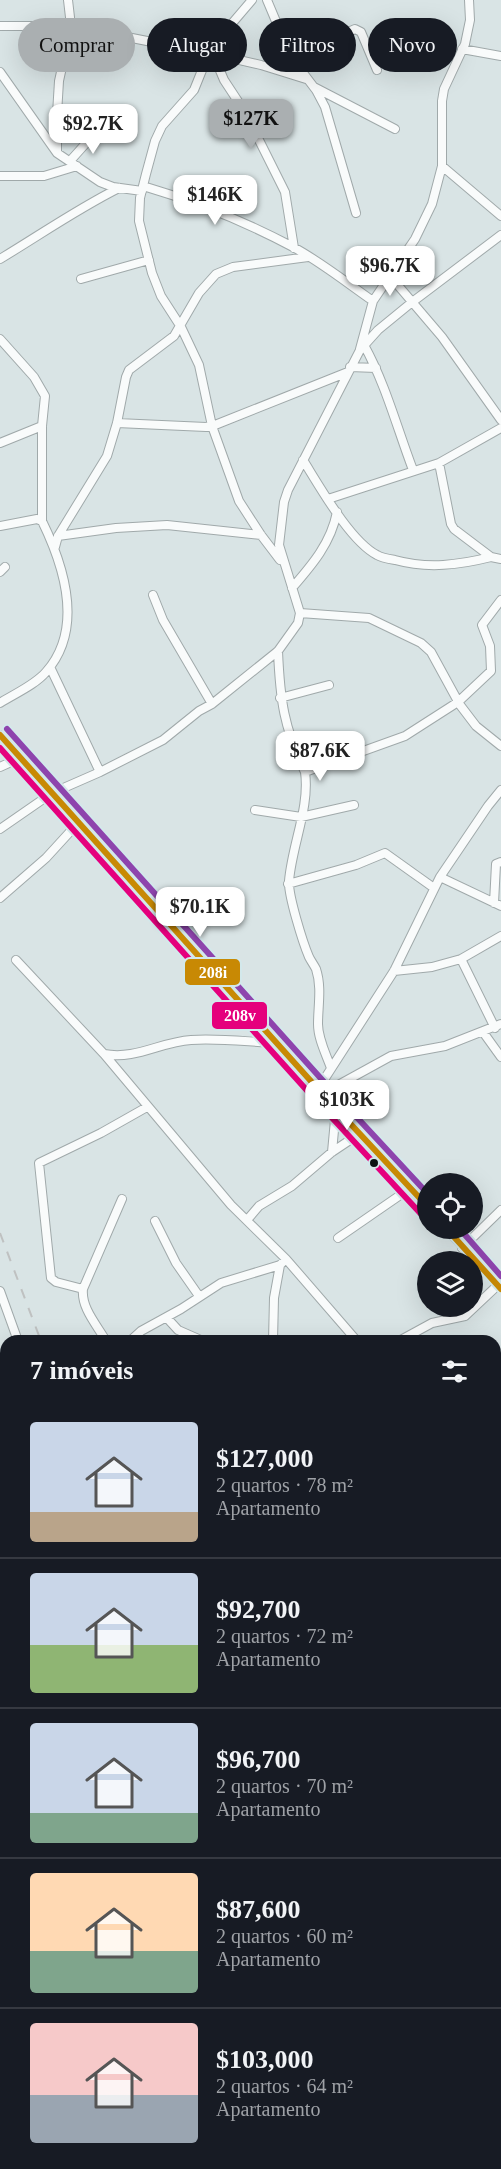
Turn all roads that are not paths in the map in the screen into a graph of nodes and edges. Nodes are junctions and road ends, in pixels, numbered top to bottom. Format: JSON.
{"nodes":[{"id":1,"x":68,"y":0,"type":"edge"},
{"id":2,"x":252,"y":0,"type":"edge"},
{"id":3,"x":267,"y":0,"type":"edge"},
{"id":4,"x":469,"y":0,"type":"edge"},
{"id":5,"x":70,"y":18,"type":"edge"},
{"id":6,"x":237,"y":18,"type":"edge"},
{"id":7,"x":274,"y":18,"type":"edge"},
{"id":8,"x":0,"y":26,"type":"edge"},
{"id":9,"x":18,"y":26,"type":"edge"},
{"id":10,"x":356,"y":30,"type":"edge"},
{"id":11,"x":368,"y":49,"type":"edge"},
{"id":12,"x":462,"y":49,"type":"junction"},
{"id":13,"x":501,"y":56,"type":"edge"},
{"id":14,"x":247,"y":62,"type":"edge"},
{"id":15,"x":0,"y":72,"type":"edge"},
{"id":16,"x":61,"y":72,"type":"edge"},
{"id":17,"x":202,"y":72,"type":"edge"},
{"id":18,"x":220,"y":72,"type":"edge"},
{"id":19,"x":302,"y":72,"type":"edge"},
{"id":20,"x":309,"y":82,"type":"junction"},
{"id":21,"x":395,"y":129,"type":"dead end"},
{"id":22,"x":96,"y":132,"type":"dead end"},
{"id":23,"x":57,"y":153,"type":"junction"},
{"id":24,"x":74,"y":164,"type":"junction"},
{"id":25,"x":442,"y":166,"type":"junction"},
{"id":26,"x":0,"y":176,"type":"edge"},
{"id":27,"x":119,"y":188,"type":"junction"},
{"id":28,"x":143,"y":188,"type":"junction"},
{"id":29,"x":356,"y":213,"type":"dead end"},
{"id":30,"x":501,"y":216,"type":"edge"},
{"id":31,"x":501,"y":235,"type":"edge"},
{"id":32,"x":294,"y":248,"type":"junction"},
{"id":33,"x":308,"y":257,"type":"junction"},
{"id":34,"x":0,"y":259,"type":"edge"},
{"id":35,"x":149,"y":260,"type":"junction"},
{"id":36,"x":390,"y":276,"type":"junction"},
{"id":37,"x":81,"y":279,"type":"dead end"},
{"id":38,"x":373,"y":301,"type":"junction"},
{"id":39,"x":411,"y":303,"type":"junction"},
{"id":40,"x":181,"y":327,"type":"junction"},
{"id":41,"x":0,"y":339,"type":"edge"},
{"id":42,"x":362,"y":347,"type":"junction"},
{"id":43,"x":376,"y":368,"type":"junction"},
{"id":44,"x":349,"y":370,"type":"junction"},
{"id":45,"x":501,"y":420,"type":"edge"},
{"id":46,"x":117,"y":423,"type":"junction"},
{"id":47,"x":42,"y":426,"type":"junction"},
{"id":48,"x":212,"y":426,"type":"junction"},
{"id":49,"x":501,"y":428,"type":"edge"},
{"id":50,"x":0,"y":443,"type":"edge"},
{"id":51,"x":303,"y":460,"type":"junction"},
{"id":52,"x":439,"y":463,"type":"junction"},
{"id":53,"x":413,"y":471,"type":"junction"},
{"id":54,"x":328,"y":499,"type":"junction"},
{"id":55,"x":337,"y":512,"type":"junction"},
{"id":56,"x":42,"y":521,"type":"junction"},
{"id":57,"x":0,"y":526,"type":"edge"},
{"id":58,"x":261,"y":535,"type":"junction"},
{"id":59,"x":58,"y":536,"type":"junction"},
{"id":60,"x":55,"y":547,"type":"junction"},
{"id":61,"x":491,"y":557,"type":"junction"},
{"id":62,"x":501,"y":559,"type":"edge"},
{"id":63,"x":284,"y":565,"type":"junction"},
{"id":64,"x":292,"y":588,"type":"junction"},
{"id":65,"x":153,"y":595,"type":"dead end"},
{"id":66,"x":501,"y":600,"type":"edge"},
{"id":67,"x":300,"y":613,"type":"junction"},
{"id":68,"x":278,"y":651,"type":"junction"},
{"id":69,"x":50,"y":667,"type":"junction"},
{"id":70,"x":329,"y":685,"type":"dead end"},
{"id":71,"x":280,"y":698,"type":"junction"},
{"id":72,"x":458,"y":702,"type":"junction"},
{"id":73,"x":0,"y":703,"type":"edge"},
{"id":74,"x":212,"y":704,"type":"junction"},
{"id":75,"x":0,"y":735,"type":"edge"},
{"id":76,"x":501,"y":746,"type":"edge"},
{"id":77,"x":20,"y":758,"type":"junction"},
{"id":78,"x":0,"y":766,"type":"edge"},
{"id":79,"x":100,"y":772,"type":"junction"},
{"id":80,"x":305,"y":772,"type":"junction"},
{"id":81,"x":501,"y":790,"type":"edge"},
{"id":82,"x":52,"y":794,"type":"junction"},
{"id":83,"x":354,"y":806,"type":"dead end"},
{"id":84,"x":255,"y":810,"type":"dead end"},
{"id":85,"x":302,"y":817,"type":"junction"},
{"id":86,"x":78,"y":824,"type":"junction"},
{"id":87,"x":0,"y":829,"type":"edge"},
{"id":88,"x":501,"y":862,"type":"edge"},
{"id":89,"x":440,"y":877,"type":"junction"},
{"id":90,"x":288,"y":884,"type":"junction"},
{"id":91,"x":434,"y":888,"type":"junction"},
{"id":92,"x":0,"y":898,"type":"edge"},
{"id":93,"x":498,"y":904,"type":"edge"},
{"id":94,"x":501,"y":936,"type":"edge"},
{"id":95,"x":461,"y":959,"type":"junction"},
{"id":96,"x":16,"y":960,"type":"dead end"},
{"id":97,"x":394,"y":970,"type":"junction"},
{"id":98,"x":498,"y":1026,"type":"edge"},
{"id":99,"x":483,"y":1032,"type":"junction"},
{"id":100,"x":277,"y":1043,"type":"junction"},
{"id":101,"x":104,"y":1054,"type":"junction"},
{"id":102,"x":501,"y":1057,"type":"edge"},
{"id":103,"x":332,"y":1068,"type":"junction"},
{"id":104,"x":320,"y":1092,"type":"junction"},
{"id":105,"x":147,"y":1107,"type":"junction"},
{"id":106,"x":336,"y":1109,"type":"junction"},
{"id":107,"x":359,"y":1134,"type":"junction"},
{"id":108,"x":332,"y":1152,"type":"junction"},
{"id":109,"x":410,"y":1189,"type":"junction"},
{"id":110,"x":417,"y":1196,"type":"edge"},
{"id":111,"x":122,"y":1199,"type":"dead end"},
{"id":112,"x":501,"y":1210,"type":"edge"},
{"id":113,"x":155,"y":1221,"type":"dead end"},
{"id":114,"x":247,"y":1221,"type":"junction"},
{"id":115,"x":338,"y":1238,"type":"dead end"},
{"id":116,"x":455,"y":1239,"type":"edge"},
{"id":117,"x":462,"y":1248,"type":"junction"},
{"id":118,"x":283,"y":1262,"type":"junction"},
{"id":119,"x":499,"y":1287,"type":"edge"},
{"id":120,"x":83,"y":1289,"type":"junction"},
{"id":121,"x":0,"y":1292,"type":"edge"},
{"id":122,"x":199,"y":1296,"type":"junction"},
{"id":123,"x":167,"y":1318,"type":"junction"},
{"id":124,"x":16,"y":1335,"type":"edge"},
{"id":125,"x":102,"y":1335,"type":"edge"},
{"id":126,"x":137,"y":1335,"type":"edge"},
{"id":127,"x":189,"y":1335,"type":"edge"},
{"id":128,"x":273,"y":1335,"type":"edge"},
{"id":129,"x":351,"y":1335,"type":"edge"},
{"id":130,"x":410,"y":1335,"type":"edge"}],
"edges":[{"from":1,"to":5,"type":"street"},
{"from":2,"to":6,"type":"street"},
{"from":3,"to":7,"type":"street"},
{"from":4,"to":12,"type":"street"},
{"from":8,"to":9,"type":"street"},
{"from":10,"to":11,"type":"street"},
{"from":12,"to":13,"type":"street"},
{"from":12,"to":25,"type":"street"},
{"from":14,"to":20,"type":"street"},
{"from":15,"to":23,"type":"street"},
{"from":16,"to":23,"type":"street"},
{"from":17,"to":28,"type":"street"},
{"from":18,"to":32,"type":"street"},
{"from":19,"to":20,"type":"street"},
{"from":20,"to":21,"type":"street"},
{"from":20,"to":29,"type":"street"},
{"from":22,"to":24,"type":"street"},
{"from":23,"to":24,"type":"street"},
{"from":24,"to":26,"type":"street"},
{"from":24,"to":27,"type":"street"},
{"from":25,"to":30,"type":"street"},
{"from":25,"to":36,"type":"street"},
{"from":27,"to":28,"type":"street"},
{"from":27,"to":34,"type":"street"},
{"from":28,"to":32,"type":"street"},
{"from":28,"to":35,"type":"street"},
{"from":31,"to":39,"type":"street"},
{"from":32,"to":33,"type":"street"},
{"from":33,"to":38,"type":"street"},
{"from":33,"to":40,"type":"street"},
{"from":35,"to":37,"type":"street"},
{"from":35,"to":40,"type":"street"},
{"from":36,"to":38,"type":"street"},
{"from":36,"to":39,"type":"street"},
{"from":38,"to":42,"type":"street"},
{"from":39,"to":42,"type":"street"},
{"from":39,"to":45,"type":"street"},
{"from":40,"to":46,"type":"street"},
{"from":40,"to":48,"type":"street"},
{"from":41,"to":47,"type":"street"},
{"from":42,"to":43,"type":"street"},
{"from":42,"to":44,"type":"street"},
{"from":43,"to":44,"type":"street"},
{"from":43,"to":53,"type":"street"},
{"from":44,"to":48,"type":"street"},
{"from":44,"to":51,"type":"street"},
{"from":46,"to":48,"type":"street"},
{"from":46,"to":59,"type":"street"},
{"from":47,"to":50,"type":"street"},
{"from":47,"to":56,"type":"street"},
{"from":48,"to":58,"type":"street"},
{"from":49,"to":52,"type":"street"},
{"from":51,"to":54,"type":"street"},
{"from":51,"to":63,"type":"street"},
{"from":52,"to":53,"type":"street"},
{"from":52,"to":61,"type":"street"},
{"from":53,"to":54,"type":"street"},
{"from":54,"to":55,"type":"street"},
{"from":55,"to":61,"type":"street"},
{"from":55,"to":64,"type":"street"},
{"from":56,"to":57,"type":"street"},
{"from":56,"to":60,"type":"street"},
{"from":58,"to":59,"type":"street"},
{"from":58,"to":63,"type":"street"},
{"from":59,"to":60,"type":"street"},
{"from":60,"to":69,"type":"street"},
{"from":61,"to":62,"type":"street"},
{"from":63,"to":64,"type":"street"},
{"from":64,"to":67,"type":"street"},
{"from":65,"to":74,"type":"street"},
{"from":66,"to":72,"type":"street"},
{"from":67,"to":68,"type":"street"},
{"from":67,"to":72,"type":"street"},
{"from":68,"to":71,"type":"street"},
{"from":68,"to":74,"type":"street"},
{"from":69,"to":73,"type":"street"},
{"from":69,"to":79,"type":"street"},
{"from":70,"to":71,"type":"street"},
{"from":71,"to":80,"type":"street"},
{"from":72,"to":76,"type":"street"},
{"from":72,"to":80,"type":"street"},
{"from":74,"to":79,"type":"street"},
{"from":75,"to":77,"type":"street"},
{"from":77,"to":78,"type":"street"},
{"from":77,"to":82,"type":"street"},
{"from":79,"to":82,"type":"street"},
{"from":80,"to":85,"type":"street"},
{"from":81,"to":89,"type":"street"},
{"from":82,"to":86,"type":"street"},
{"from":82,"to":87,"type":"street"},
{"from":83,"to":85,"type":"street"},
{"from":84,"to":85,"type":"street"},
{"from":85,"to":90,"type":"street"},
{"from":86,"to":92,"type":"street"},
{"from":86,"to":100,"type":"street"},
{"from":88,"to":93,"type":"street"},
{"from":89,"to":91,"type":"street"},
{"from":89,"to":93,"type":"street"},
{"from":90,"to":91,"type":"street"},
{"from":90,"to":103,"type":"street"},
{"from":91,"to":97,"type":"street"},
{"from":94,"to":95,"type":"street"},
{"from":95,"to":97,"type":"street"},
{"from":95,"to":98,"type":"street"},
{"from":96,"to":101,"type":"street"},
{"from":97,"to":103,"type":"street"},
{"from":98,"to":99,"type":"street"},
{"from":99,"to":102,"type":"street"},
{"from":99,"to":104,"type":"street"},
{"from":100,"to":101,"type":"street"},
{"from":100,"to":104,"type":"street"},
{"from":101,"to":105,"type":"street"},
{"from":103,"to":104,"type":"street"},
{"from":104,"to":106,"type":"street"},
{"from":105,"to":114,"type":"street"},
{"from":105,"to":120,"type":"street"},
{"from":106,"to":107,"type":"street"},
{"from":106,"to":108,"type":"street"},
{"from":107,"to":108,"type":"street"},
{"from":107,"to":109,"type":"street"},
{"from":108,"to":114,"type":"street"},
{"from":109,"to":110,"type":"street"},
{"from":109,"to":115,"type":"street"},
{"from":111,"to":120,"type":"street"},
{"from":112,"to":117,"type":"street"},
{"from":113,"to":122,"type":"street"},
{"from":114,"to":118,"type":"street"},
{"from":116,"to":117,"type":"street"},
{"from":117,"to":119,"type":"street"},
{"from":118,"to":122,"type":"street"},
{"from":118,"to":128,"type":"street"},
{"from":118,"to":129,"type":"street"},
{"from":119,"to":130,"type":"street"},
{"from":120,"to":125,"type":"street"},
{"from":121,"to":124,"type":"street"},
{"from":122,"to":123,"type":"street"},
{"from":123,"to":126,"type":"street"},
{"from":123,"to":127,"type":"street"}]}
